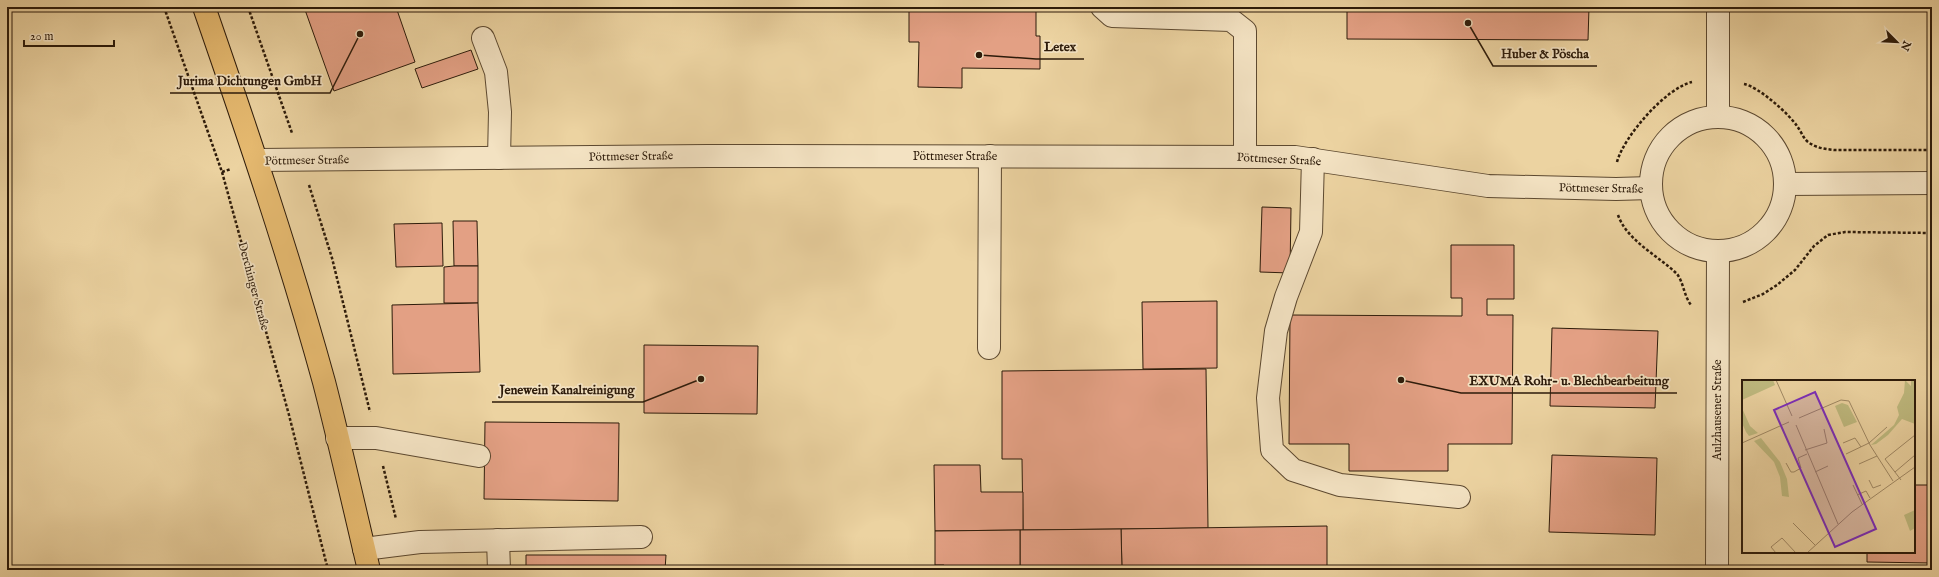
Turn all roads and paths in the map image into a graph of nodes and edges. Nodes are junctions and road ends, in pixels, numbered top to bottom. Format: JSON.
{"nodes":[{"id":1,"x":164,"y":7,"type":"edge"},
{"id":2,"x":204,"y":7,"type":"edge"},
{"id":3,"x":248,"y":7,"type":"edge"},
{"id":4,"x":1102,"y":7,"type":"edge"},
{"id":5,"x":1718,"y":7,"type":"edge"},
{"id":6,"x":483,"y":38,"type":"dead end"},
{"id":7,"x":1717,"y":81,"type":"junction"},
{"id":8,"x":1718,"y":116,"type":"junction"},
{"id":9,"x":1932,"y":150,"type":"edge"},
{"id":10,"x":990,"y":156,"type":"junction"},
{"id":11,"x":1245,"y":157,"type":"junction"},
{"id":12,"x":499,"y":158,"type":"junction"},
{"id":13,"x":1313,"y":159,"type":"junction"},
{"id":14,"x":258,"y":160,"type":"junction"},
{"id":15,"x":302,"y":160,"type":"junction"},
{"id":16,"x":1932,"y":183,"type":"edge"},
{"id":17,"x":1785,"y":184,"type":"junction"},
{"id":18,"x":1651,"y":188,"type":"junction"},
{"id":19,"x":1616,"y":189,"type":"junction"},
{"id":20,"x":1932,"y":233,"type":"edge"},
{"id":21,"x":1718,"y":251,"type":"junction"},
{"id":22,"x":1717,"y":305,"type":"junction"},
{"id":23,"x":989,"y":348,"type":"dead end"},
{"id":24,"x":337,"y":438,"type":"junction"},
{"id":25,"x":376,"y":438,"type":"junction"},
{"id":26,"x":479,"y":456,"type":"dead end"},
{"id":27,"x":1459,"y":497,"type":"dead end"},
{"id":28,"x":641,"y":537,"type":"dead end"},
{"id":29,"x":498,"y":540,"type":"junction"},
{"id":30,"x":402,"y":543,"type":"junction"},
{"id":31,"x":364,"y":549,"type":"junction"},
{"id":32,"x":328,"y":570,"type":"edge"},
{"id":33,"x":369,"y":570,"type":"edge"},
{"id":34,"x":499,"y":570,"type":"edge"},
{"id":35,"x":1717,"y":570,"type":"edge"}],
"edges":[{"from":1,"to":32,"type":"path","name":"Derchinger Straße"},
{"from":2,"to":14,"type":"main road"},
{"from":3,"to":15,"type":"path"},
{"from":4,"to":11,"type":"street"},
{"from":5,"to":7,"type":"street"},
{"from":6,"to":12,"type":"street"},
{"from":7,"to":8,"type":"street"},
{"from":7,"to":9,"type":"path"},
{"from":7,"to":19,"type":"path"},
{"from":8,"to":17,"type":"street","name":"Pöttmeser Straße"},
{"from":8,"to":18,"type":"street","name":"Pöttmeser Straße"},
{"from":10,"to":11,"type":"street","name":"Pöttmeser Straße"},
{"from":10,"to":12,"type":"street","name":"Pöttmeser Straße"},
{"from":10,"to":23,"type":"street"},
{"from":11,"to":13,"type":"street","name":"Pöttmeser Straße"},
{"from":12,"to":15,"type":"street","name":"Pöttmeser Straße"},
{"from":13,"to":19,"type":"street","name":"Pöttmeser Straße"},
{"from":13,"to":27,"type":"street"},
{"from":14,"to":15,"type":"street","name":"Pöttmeser Straße"},
{"from":14,"to":24,"type":"main road"},
{"from":15,"to":25,"type":"path"},
{"from":16,"to":17,"type":"street"},
{"from":17,"to":21,"type":"street","name":"Pöttmeser Straße"},
{"from":18,"to":19,"type":"street","name":"Pöttmeser Straße"},
{"from":18,"to":21,"type":"street","name":"Pöttmeser Straße"},
{"from":19,"to":22,"type":"path"},
{"from":20,"to":22,"type":"path"},
{"from":21,"to":22,"type":"street","name":"Aulzhausener Straße"},
{"from":22,"to":35,"type":"street","name":"Aulzhausener Straße"},
{"from":24,"to":25,"type":"street"},
{"from":24,"to":31,"type":"main road"},
{"from":25,"to":26,"type":"street"},
{"from":25,"to":30,"type":"path"},
{"from":28,"to":29,"type":"street"},
{"from":29,"to":30,"type":"street"},
{"from":29,"to":34,"type":"street"},
{"from":30,"to":31,"type":"street"},
{"from":31,"to":33,"type":"main road"}]}
